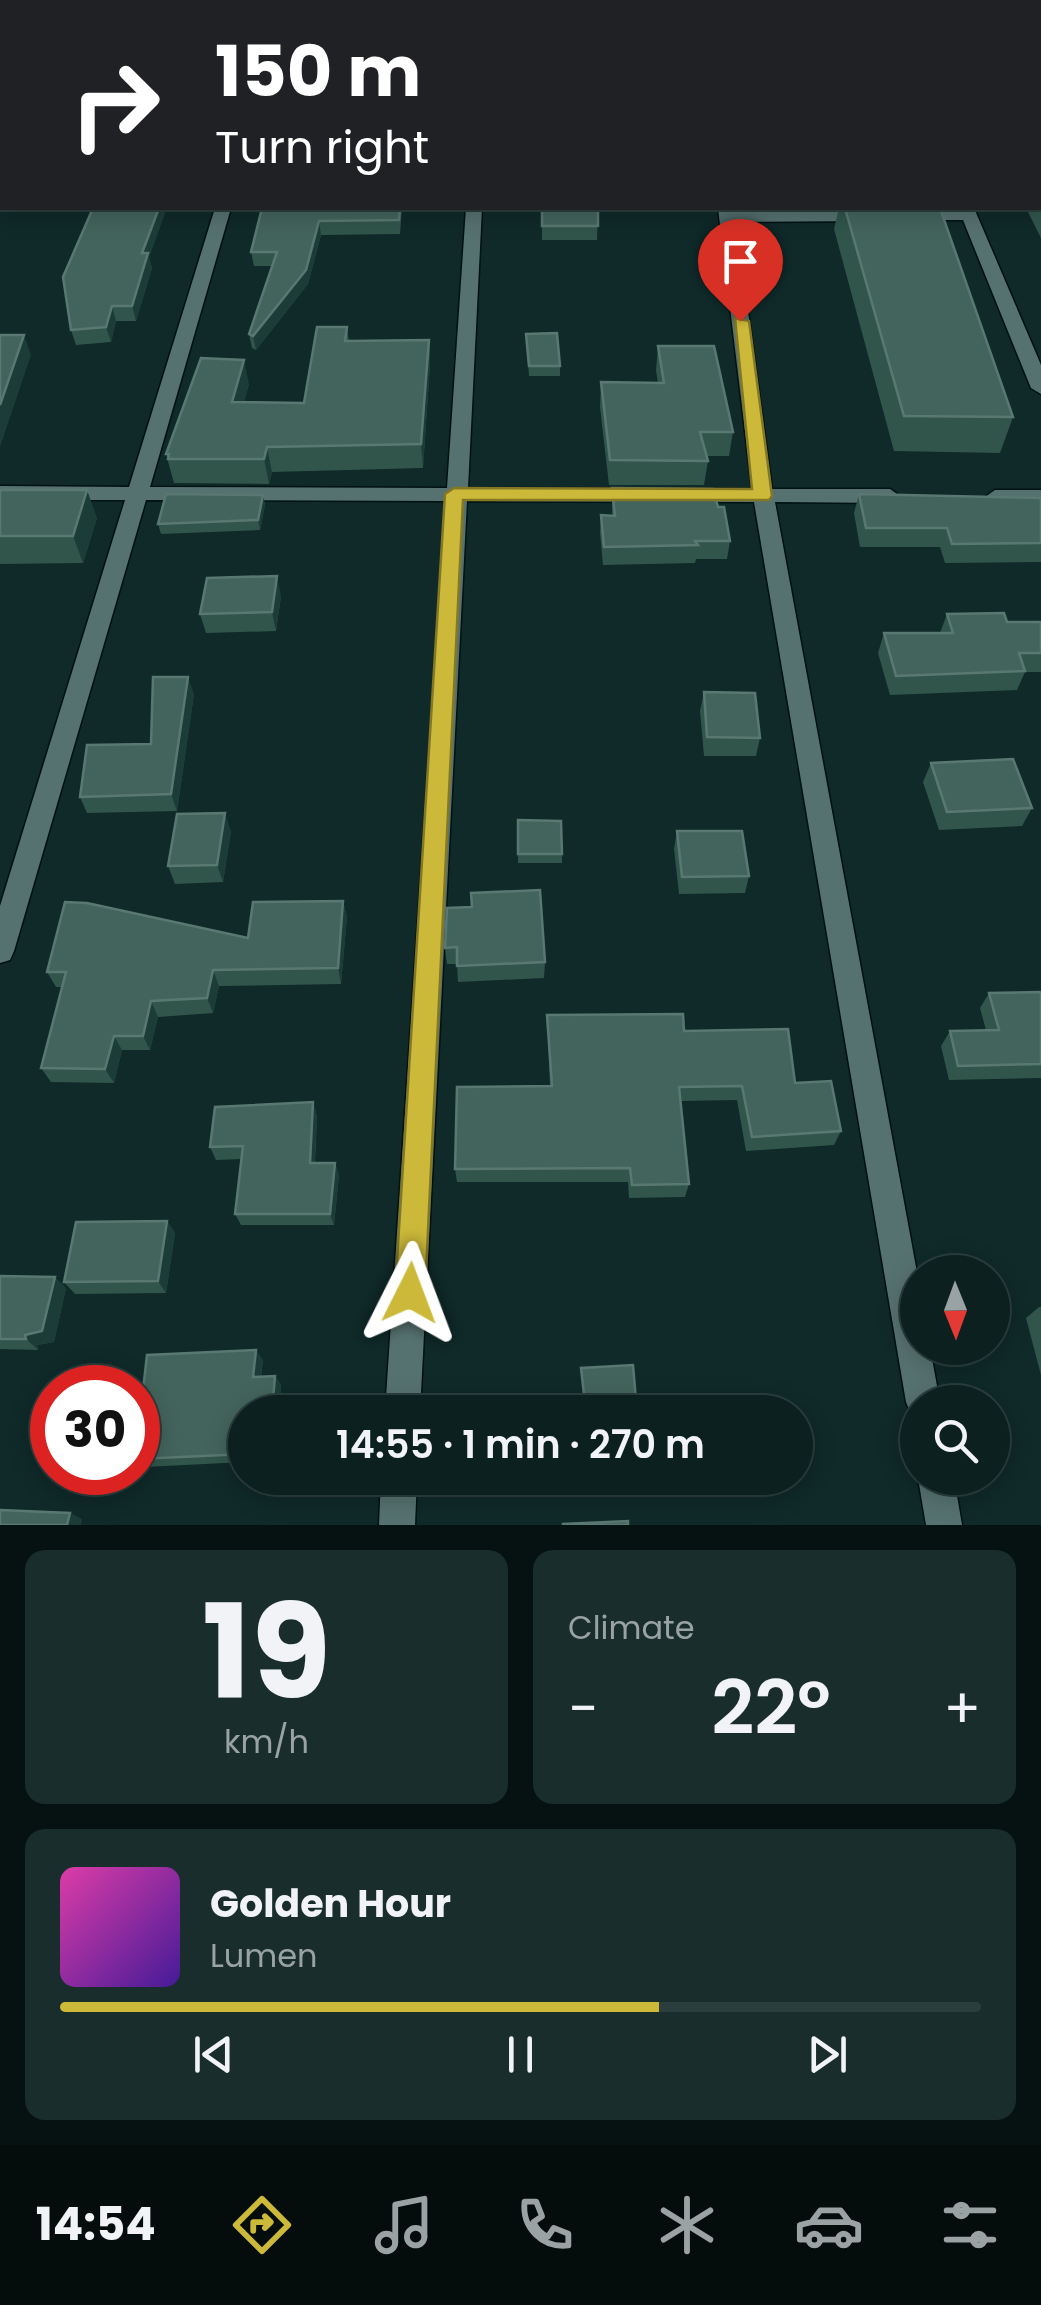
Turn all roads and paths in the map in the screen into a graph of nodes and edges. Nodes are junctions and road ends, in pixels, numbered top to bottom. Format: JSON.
{"nodes":[{"id":1,"x":223,"y":210,"type":"edge"},
{"id":2,"x":474,"y":210,"type":"edge"},
{"id":3,"x":967,"y":211,"type":"edge"},
{"id":4,"x":727,"y":212,"type":"edge"},
{"id":5,"x":1041,"y":388,"type":"edge"},
{"id":6,"x":0,"y":492,"type":"edge"},
{"id":7,"x":138,"y":493,"type":"junction"},
{"id":8,"x":454,"y":494,"type":"junction"},
{"id":9,"x":762,"y":496,"type":"junction"},
{"id":10,"x":922,"y":496,"type":"edge"},
{"id":11,"x":981,"y":497,"type":"edge"},
{"id":12,"x":1041,"y":497,"type":"edge"},
{"id":13,"x":0,"y":950,"type":"edge"},
{"id":14,"x":920,"y":1385,"type":"edge"},
{"id":15,"x":404,"y":1395,"type":"edge"},
{"id":16,"x":399,"y":1495,"type":"edge"},
{"id":17,"x":939,"y":1495,"type":"edge"},
{"id":18,"x":397,"y":1525,"type":"edge"},
{"id":19,"x":944,"y":1525,"type":"edge"}],
"edges":[{"from":1,"to":7,"type":"street"},
{"from":2,"to":8,"type":"street"},
{"from":3,"to":4,"type":"street"},
{"from":3,"to":5,"type":"street"},
{"from":4,"to":9,"type":"street"},
{"from":6,"to":7,"type":"street"},
{"from":7,"to":8,"type":"street"},
{"from":7,"to":13,"type":"street"},
{"from":8,"to":9,"type":"street"},
{"from":8,"to":15,"type":"street"},
{"from":9,"to":10,"type":"street"},
{"from":9,"to":14,"type":"street"},
{"from":11,"to":12,"type":"street"},
{"from":16,"to":18,"type":"street"},
{"from":17,"to":19,"type":"street"}]}
